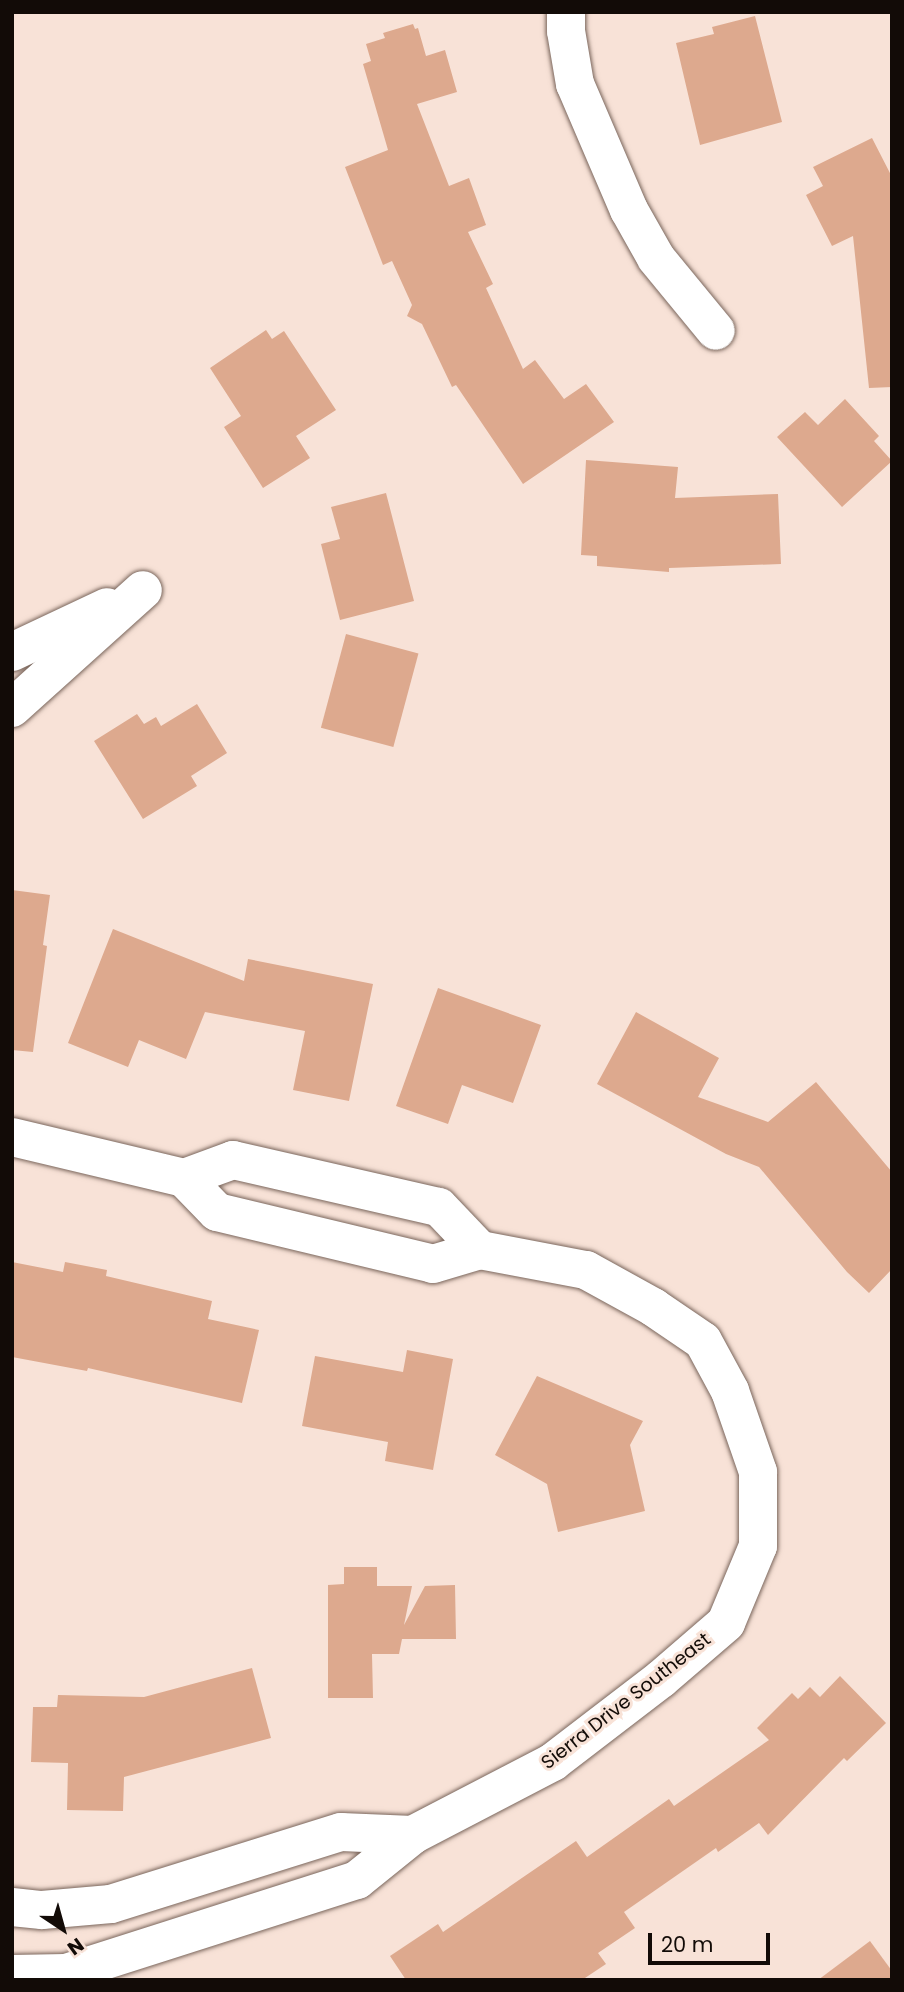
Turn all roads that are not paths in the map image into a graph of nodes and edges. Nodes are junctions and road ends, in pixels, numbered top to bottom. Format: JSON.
{"nodes":[{"id":1,"x":566,"y":12,"type":"edge"},
{"id":2,"x":716,"y":331,"type":"dead end"},
{"id":3,"x":12,"y":652,"type":"edge"},
{"id":4,"x":12,"y":708,"type":"edge"},
{"id":5,"x":12,"y":1138,"type":"edge"},
{"id":6,"x":184,"y":1178,"type":"junction"},
{"id":7,"x":480,"y":1250,"type":"junction"},
{"id":8,"x":414,"y":1835,"type":"junction"},
{"id":9,"x":12,"y":1907,"type":"edge"},
{"id":10,"x":12,"y":1974,"type":"edge"}],
"edges":[{"from":1,"to":2,"type":"street"},
{"from":3,"to":4,"type":"street"},
{"from":5,"to":6,"type":"street"},
{"from":6,"to":7,"type":"street","name":"Sierra Drive Southeast"},
{"from":6,"to":7,"type":"street"},
{"from":7,"to":8,"type":"street","name":"Sierra Drive Southeast"},
{"from":8,"to":9,"type":"street"},
{"from":8,"to":10,"type":"street","name":"Sierra Drive Southeast"}]}
